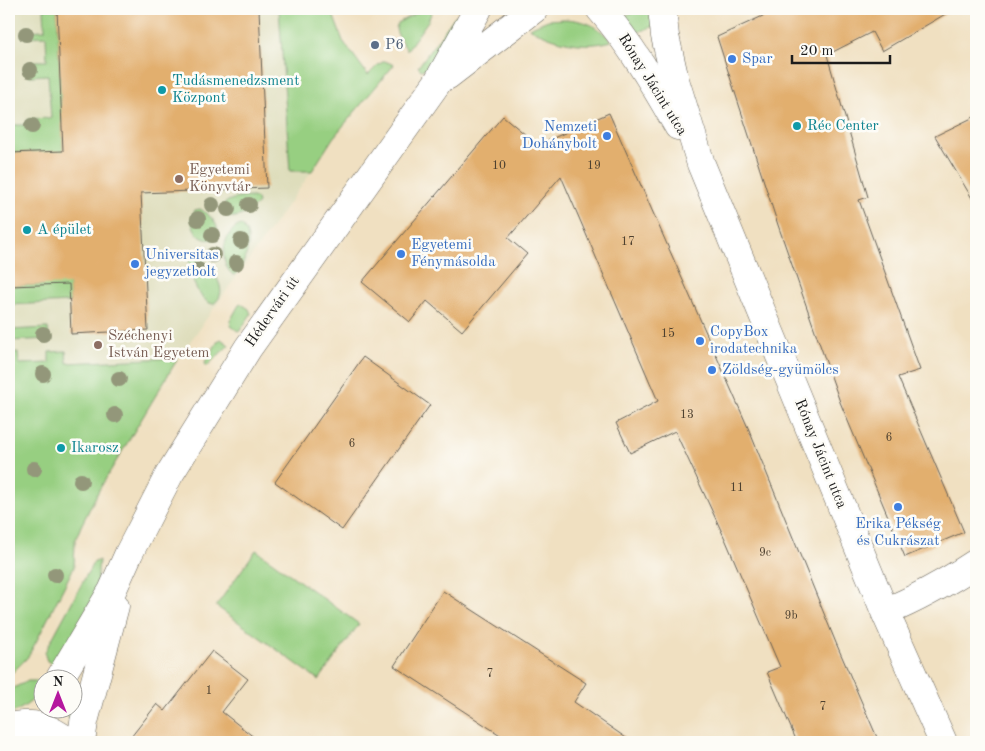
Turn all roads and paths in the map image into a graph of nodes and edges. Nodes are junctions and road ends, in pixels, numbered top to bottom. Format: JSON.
{"nodes":[{"id":1,"x":478,"y":9,"type":"edge"},
{"id":2,"x":534,"y":9,"type":"edge"},
{"id":3,"x":600,"y":9,"type":"edge"},
{"id":4,"x":662,"y":9,"type":"edge"},
{"id":5,"x":438,"y":83,"type":"junction"},
{"id":6,"x":701,"y":164,"type":"junction"},
{"id":7,"x":129,"y":552,"type":"junction"},
{"id":8,"x":976,"y":563,"type":"edge"},
{"id":9,"x":885,"y":612,"type":"junction"},
{"id":10,"x":66,"y":668,"type":"edge"},
{"id":11,"x":32,"y":711,"type":"edge"},
{"id":12,"x":15,"y":725,"type":"edge"},
{"id":13,"x":69,"y":742,"type":"edge"},
{"id":14,"x":81,"y":742,"type":"edge"},
{"id":15,"x":943,"y":742,"type":"edge"}],
"edges":[{"from":1,"to":5,"type":"street","name":"Hédervári út"},
{"from":2,"to":5,"type":"street","name":"Hédervári út"},
{"from":3,"to":6,"type":"street","name":"Rónay Jácint utca"},
{"from":4,"to":6,"type":"street","name":"Rónay Jácint utca"},
{"from":5,"to":7,"type":"street","name":"Hédervári út"},
{"from":6,"to":9,"type":"street","name":"Rónay Jácint utca"},
{"from":7,"to":10,"type":"street","name":"Hédervári út"},
{"from":7,"to":14,"type":"street","name":"Hédervári út"},
{"from":8,"to":9,"type":"street"},
{"from":9,"to":15,"type":"street","name":"Rónay Jácint utca"},
{"from":11,"to":12,"type":"street"},
{"from":12,"to":13,"type":"street"}]}
